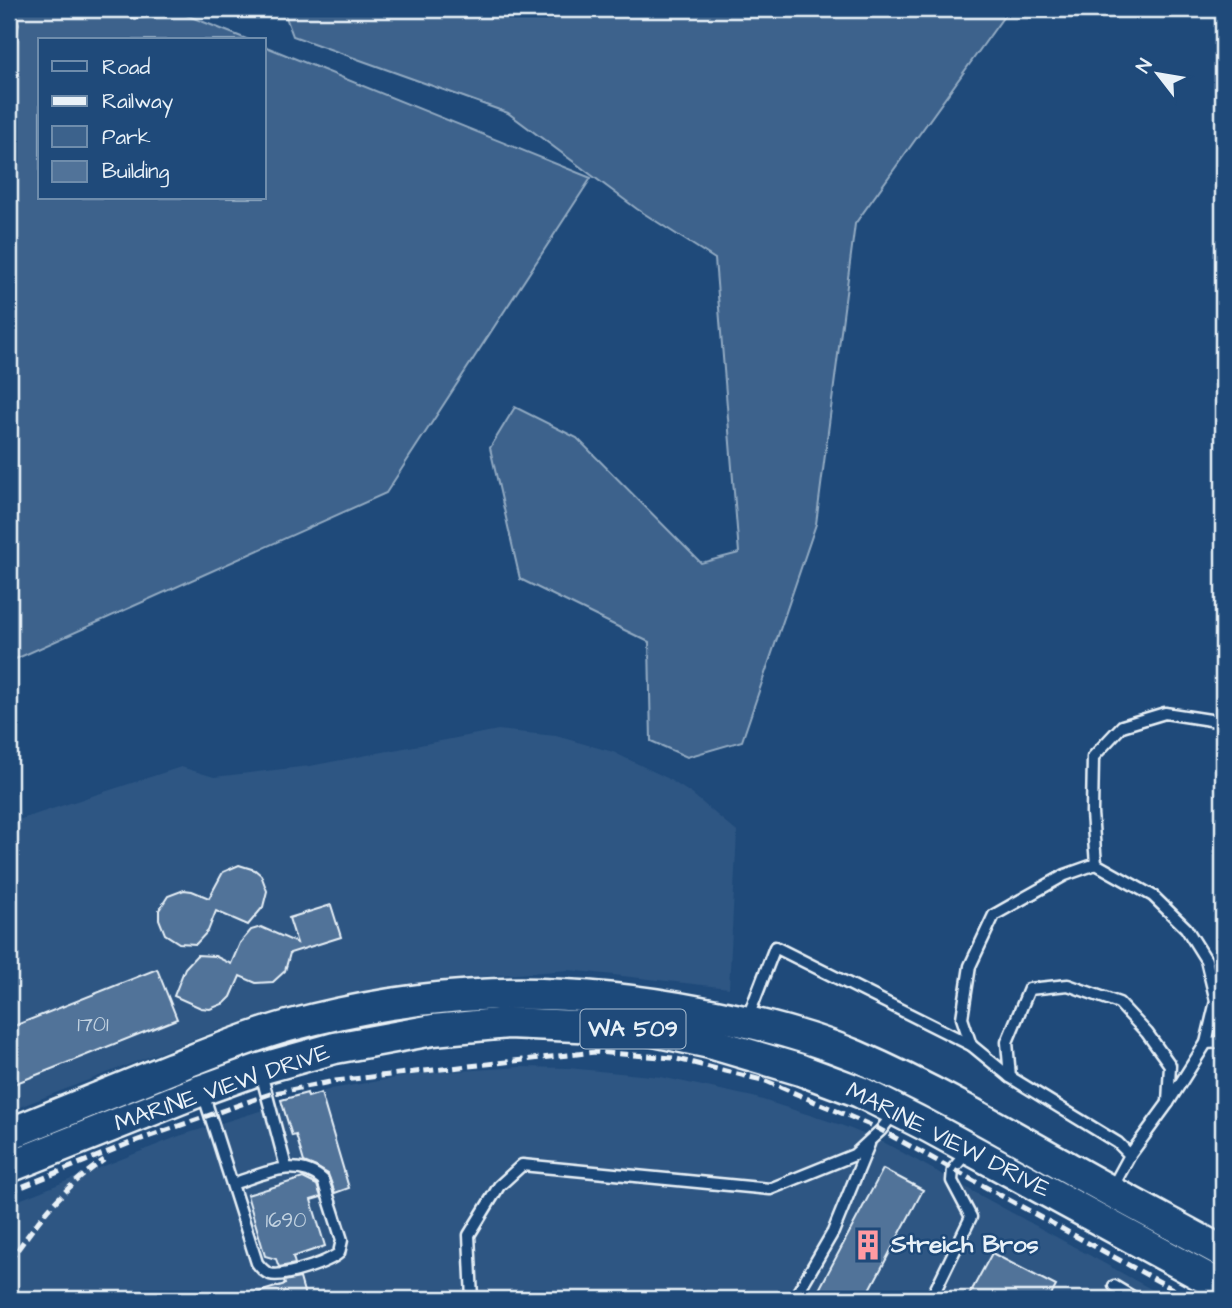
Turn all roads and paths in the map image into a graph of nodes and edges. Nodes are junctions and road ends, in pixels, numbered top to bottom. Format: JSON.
{"nodes":[{"id":1,"x":127,"y":9,"type":"edge"},
{"id":2,"x":163,"y":9,"type":"edge"},
{"id":3,"x":9,"y":11,"type":"edge"},
{"id":4,"x":9,"y":48,"type":"edge"},
{"id":5,"x":1223,"y":722,"type":"edge"},
{"id":6,"x":1096,"y":864,"type":"junction"},
{"id":7,"x":747,"y":1021,"type":"junction"},
{"id":8,"x":1223,"y":1042,"type":"edge"},
{"id":9,"x":1206,"y":1043,"type":"junction"},
{"id":10,"x":971,"y":1045,"type":"junction"},
{"id":11,"x":260,"y":1069,"type":"junction"},
{"id":12,"x":1010,"y":1077,"type":"junction"},
{"id":13,"x":202,"y":1090,"type":"junction"},
{"id":14,"x":1168,"y":1103,"type":"junction"},
{"id":15,"x":897,"y":1110,"type":"junction"},
{"id":16,"x":9,"y":1134,"type":"edge"},
{"id":17,"x":871,"y":1140,"type":"junction"},
{"id":18,"x":970,"y":1149,"type":"junction"},
{"id":19,"x":1130,"y":1155,"type":"junction"},
{"id":20,"x":9,"y":1165,"type":"edge"},
{"id":21,"x":286,"y":1167,"type":"junction"},
{"id":22,"x":232,"y":1184,"type":"junction"},
{"id":23,"x":1111,"y":1191,"type":"junction"},
{"id":24,"x":1223,"y":1252,"type":"edge"},
{"id":25,"x":1114,"y":1286,"type":"dead end"},
{"id":26,"x":1223,"y":1287,"type":"edge"},
{"id":27,"x":472,"y":1299,"type":"edge"},
{"id":28,"x":794,"y":1299,"type":"edge"},
{"id":29,"x":931,"y":1299,"type":"edge"},
{"id":30,"x":1136,"y":1299,"type":"edge"}],
"edges":[{"from":1,"to":2,"type":"lane"},
{"from":3,"to":4,"type":"lane"},
{"from":5,"to":6,"type":"lane"},
{"from":6,"to":9,"type":"lane"},
{"from":6,"to":10,"type":"lane"},
{"from":7,"to":10,"type":"lane"},
{"from":7,"to":16,"type":"main road","name":"MARINE VIEW DRIVE","number":"WA 509"},
{"from":7,"to":23,"type":"main road","name":"MARINE VIEW DRIVE","number":"WA 509"},
{"from":8,"to":9,"type":"lane"},
{"from":9,"to":14,"type":"lane"},
{"from":10,"to":12,"type":"lane"},
{"from":11,"to":13,"type":"main road","name":"MARINE VIEW DRIVE","number":"WA 509"},
{"from":11,"to":15,"type":"main road","name":"MARINE VIEW DRIVE","number":"WA 509"},
{"from":11,"to":21,"type":"lane"},
{"from":12,"to":14,"type":"lane"},
{"from":12,"to":19,"type":"lane"},
{"from":13,"to":20,"type":"main road","name":"MARINE VIEW DRIVE","number":"WA 509"},
{"from":13,"to":22,"type":"lane"},
{"from":14,"to":19,"type":"lane"},
{"from":15,"to":17,"type":"lane"},
{"from":15,"to":18,"type":"main road","name":"MARINE VIEW DRIVE","number":"WA 509"},
{"from":17,"to":27,"type":"lane"},
{"from":17,"to":28,"type":"lane"},
{"from":18,"to":26,"type":"main road","name":"MARINE VIEW DRIVE","number":"WA 509"},
{"from":18,"to":29,"type":"lane"},
{"from":19,"to":23,"type":"lane"},
{"from":21,"to":22,"type":"lane"},
{"from":21,"to":22,"type":"lane"},
{"from":23,"to":24,"type":"main road","name":"MARINE VIEW DRIVE","number":"WA 509"},
{"from":25,"to":30,"type":"lane"}]}
